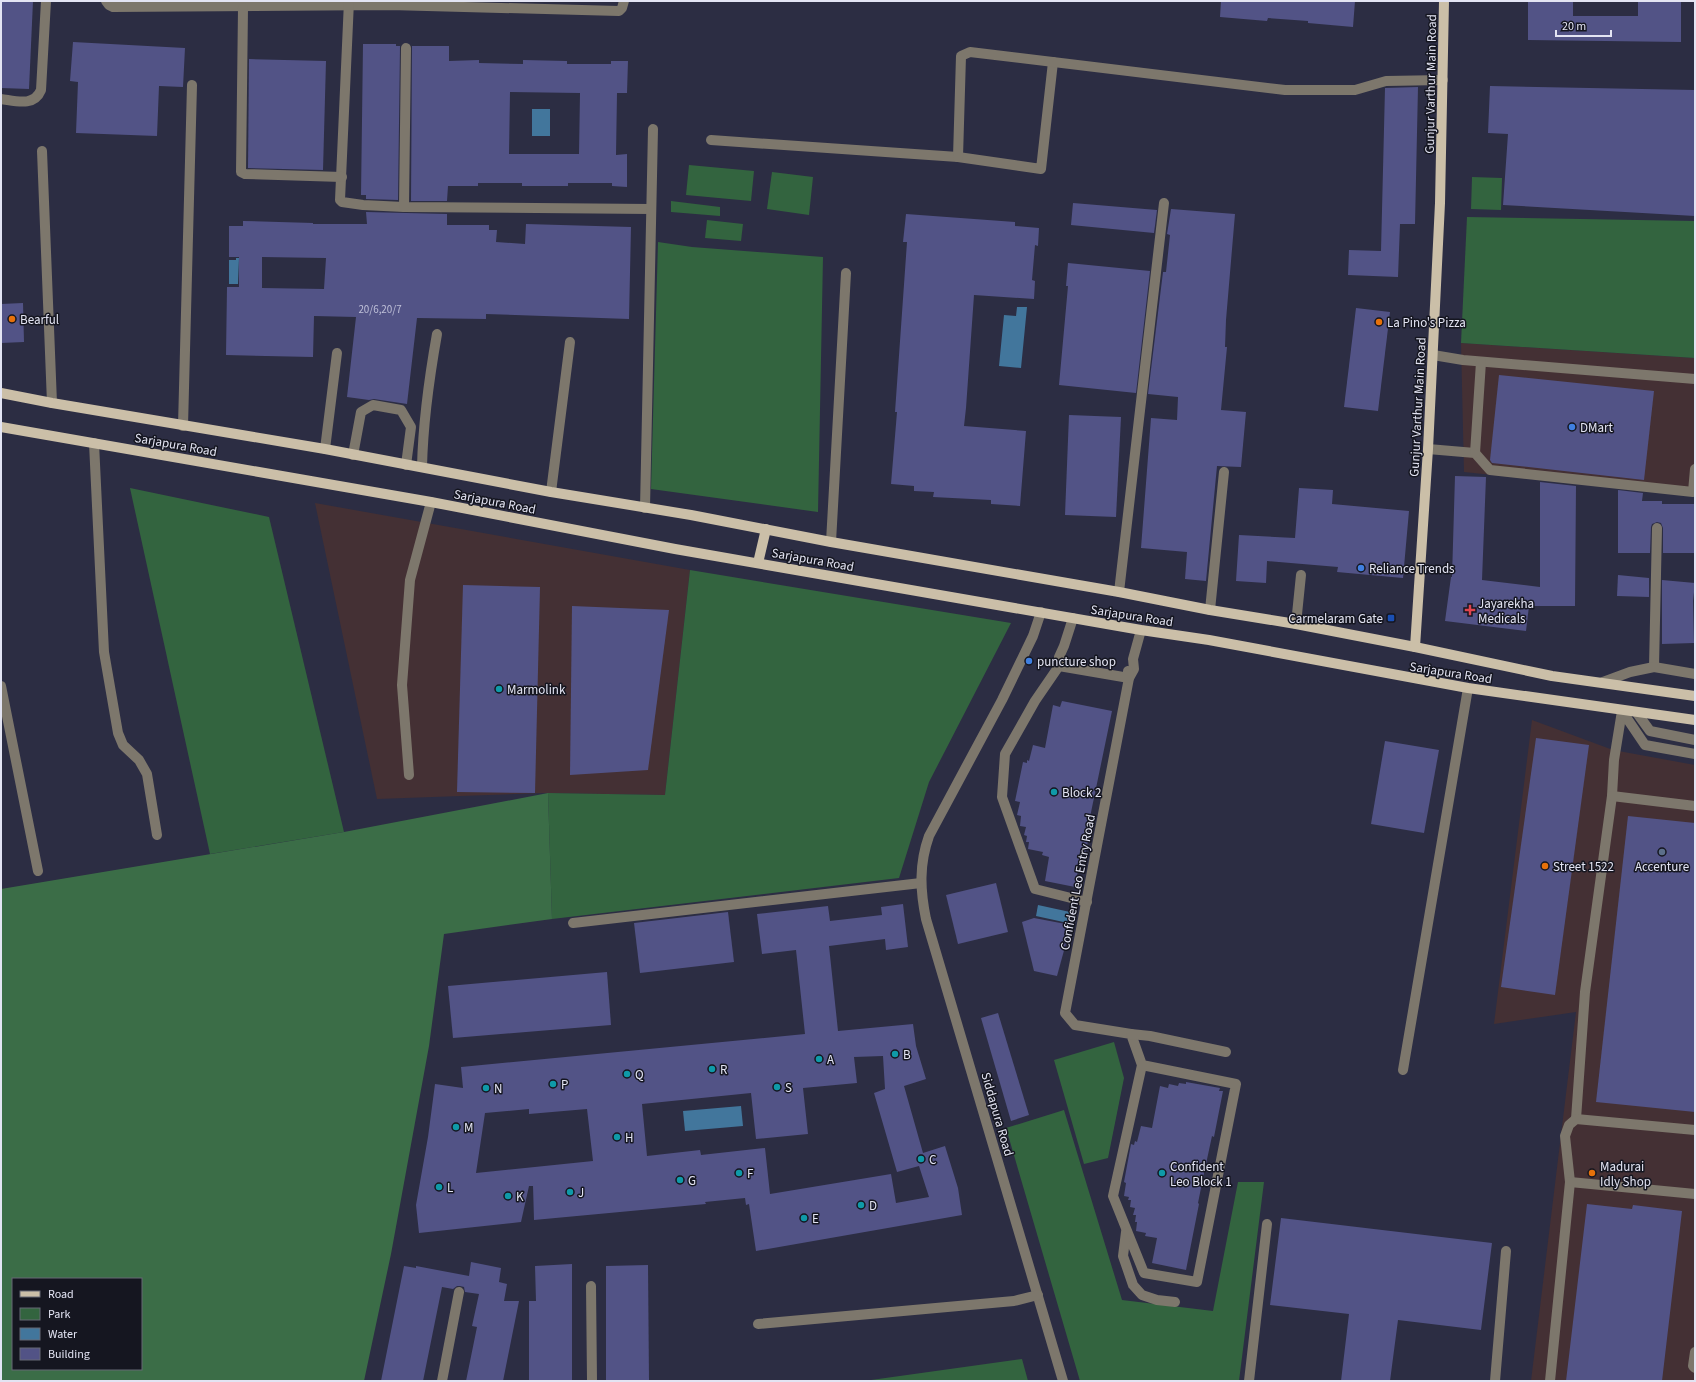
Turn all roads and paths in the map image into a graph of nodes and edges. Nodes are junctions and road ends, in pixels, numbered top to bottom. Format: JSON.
{"nodes":[{"id":1,"x":46,"y":1,"type":"edge"},
{"id":2,"x":106,"y":1,"type":"edge"},
{"id":3,"x":624,"y":1,"type":"edge"},
{"id":4,"x":1444,"y":1,"type":"edge"},
{"id":5,"x":390,"y":3,"type":"edge"},
{"id":6,"x":349,"y":4,"type":"edge"},
{"id":7,"x":243,"y":8,"type":"junction"},
{"id":8,"x":406,"y":48,"type":"dead end"},
{"id":9,"x":1053,"y":62,"type":"junction"},
{"id":10,"x":1443,"y":80,"type":"junction"},
{"id":11,"x":192,"y":86,"type":"dead end"},
{"id":12,"x":1,"y":100,"type":"edge"},
{"id":13,"x":653,"y":129,"type":"dead end"},
{"id":14,"x":712,"y":140,"type":"dead end"},
{"id":15,"x":42,"y":151,"type":"dead end"},
{"id":16,"x":958,"y":156,"type":"junction"},
{"id":17,"x":342,"y":177,"type":"junction"},
{"id":18,"x":1164,"y":203,"type":"dead end"},
{"id":19,"x":404,"y":207,"type":"junction"},
{"id":20,"x":651,"y":209,"type":"junction"},
{"id":21,"x":846,"y":273,"type":"dead end"},
{"id":22,"x":437,"y":334,"type":"dead end"},
{"id":23,"x":570,"y":342,"type":"dead end"},
{"id":24,"x":337,"y":353,"type":"dead end"},
{"id":25,"x":1433,"y":355,"type":"junction"},
{"id":26,"x":1482,"y":362,"type":"junction"},
{"id":27,"x":1695,"y":379,"type":"edge"},
{"id":28,"x":1,"y":393,"type":"edge"},
{"id":29,"x":52,"y":403,"type":"junction"},
{"id":30,"x":183,"y":426,"type":"junction"},
{"id":31,"x":1,"y":427,"type":"edge"},
{"id":32,"x":94,"y":443,"type":"junction"},
{"id":33,"x":325,"y":449,"type":"junction"},
{"id":34,"x":1428,"y":449,"type":"junction"},
{"id":35,"x":1475,"y":453,"type":"junction"},
{"id":36,"x":353,"y":455,"type":"junction"},
{"id":37,"x":406,"y":465,"type":"junction"},
{"id":38,"x":422,"y":467,"type":"junction"},
{"id":39,"x":1695,"y":469,"type":"edge"},
{"id":40,"x":1224,"y":472,"type":"dead end"},
{"id":41,"x":551,"y":492,"type":"junction"},
{"id":42,"x":1694,"y":492,"type":"edge"},
{"id":43,"x":431,"y":502,"type":"junction"},
{"id":44,"x":645,"y":508,"type":"junction"},
{"id":45,"x":1657,"y":528,"type":"dead end"},
{"id":46,"x":766,"y":529,"type":"junction"},
{"id":47,"x":831,"y":542,"type":"junction"},
{"id":48,"x":758,"y":563,"type":"junction"},
{"id":49,"x":1301,"y":575,"type":"dead end"},
{"id":50,"x":1119,"y":592,"type":"junction"},
{"id":51,"x":1210,"y":610,"type":"junction"},
{"id":52,"x":1041,"y":612,"type":"junction"},
{"id":53,"x":1073,"y":618,"type":"junction"},
{"id":54,"x":1296,"y":624,"type":"junction"},
{"id":55,"x":1141,"y":630,"type":"junction"},
{"id":56,"x":1415,"y":647,"type":"junction"},
{"id":57,"x":1059,"y":666,"type":"junction"},
{"id":58,"x":1654,"y":667,"type":"junction"},
{"id":59,"x":1695,"y":674,"type":"edge"},
{"id":60,"x":1129,"y":678,"type":"junction"},
{"id":61,"x":1603,"y":682,"type":"junction"},
{"id":62,"x":1,"y":686,"type":"edge"},
{"id":63,"x":1468,"y":688,"type":"junction"},
{"id":64,"x":1695,"y":696,"type":"edge"},
{"id":65,"x":1622,"y":711,"type":"junction"},
{"id":66,"x":1637,"y":712,"type":"junction"},
{"id":67,"x":1695,"y":720,"type":"edge"},
{"id":68,"x":1695,"y":740,"type":"edge"},
{"id":69,"x":1695,"y":754,"type":"edge"},
{"id":70,"x":409,"y":775,"type":"dead end"},
{"id":71,"x":1612,"y":796,"type":"junction"},
{"id":72,"x":1695,"y":806,"type":"edge"},
{"id":73,"x":157,"y":835,"type":"dead end"},
{"id":74,"x":38,"y":871,"type":"dead end"},
{"id":75,"x":920,"y":883,"type":"junction"},
{"id":76,"x":1087,"y":902,"type":"junction"},
{"id":77,"x":572,"y":923,"type":"dead end"},
{"id":78,"x":1131,"y":1034,"type":"junction"},
{"id":79,"x":1226,"y":1052,"type":"dead end"},
{"id":80,"x":1142,"y":1065,"type":"junction"},
{"id":81,"x":1403,"y":1070,"type":"dead end"},
{"id":82,"x":1576,"y":1119,"type":"junction"},
{"id":83,"x":1695,"y":1130,"type":"edge"},
{"id":84,"x":1570,"y":1182,"type":"junction"},
{"id":85,"x":1695,"y":1194,"type":"edge"},
{"id":86,"x":1267,"y":1224,"type":"dead end"},
{"id":87,"x":1126,"y":1230,"type":"junction"},
{"id":88,"x":1506,"y":1251,"type":"dead end"},
{"id":89,"x":591,"y":1286,"type":"dead end"},
{"id":90,"x":459,"y":1292,"type":"dead end"},
{"id":91,"x":1038,"y":1295,"type":"junction"},
{"id":92,"x":1175,"y":1302,"type":"dead end"},
{"id":93,"x":758,"y":1324,"type":"dead end"},
{"id":94,"x":1695,"y":1352,"type":"edge"},
{"id":95,"x":1695,"y":1368,"type":"edge"},
{"id":96,"x":442,"y":1381,"type":"edge"},
{"id":97,"x":592,"y":1381,"type":"edge"},
{"id":98,"x":1063,"y":1381,"type":"edge"},
{"id":99,"x":1249,"y":1381,"type":"edge"},
{"id":100,"x":1495,"y":1381,"type":"edge"},
{"id":101,"x":1550,"y":1381,"type":"edge"}],
"edges":[{"from":1,"to":12,"type":"street"},
{"from":2,"to":7,"type":"street"},
{"from":3,"to":5,"type":"street"},
{"from":4,"to":10,"type":"main road","name":"Gunjur Varthur Main Road"},
{"from":5,"to":6,"type":"street"},
{"from":6,"to":7,"type":"street"},
{"from":6,"to":17,"type":"street"},
{"from":7,"to":17,"type":"street"},
{"from":8,"to":19,"type":"street"},
{"from":9,"to":10,"type":"street"},
{"from":9,"to":16,"type":"street"},
{"from":9,"to":16,"type":"street"},
{"from":10,"to":25,"type":"main road","name":"Gunjur Varthur Main Road"},
{"from":11,"to":30,"type":"street"},
{"from":13,"to":20,"type":"street"},
{"from":14,"to":16,"type":"street"},
{"from":15,"to":29,"type":"street"},
{"from":17,"to":19,"type":"street"},
{"from":18,"to":50,"type":"street"},
{"from":19,"to":20,"type":"street"},
{"from":20,"to":44,"type":"street"},
{"from":21,"to":47,"type":"street"},
{"from":22,"to":38,"type":"street"},
{"from":23,"to":41,"type":"street"},
{"from":24,"to":33,"type":"street"},
{"from":25,"to":26,"type":"street"},
{"from":25,"to":34,"type":"main road","name":"Gunjur Varthur Main Road"},
{"from":26,"to":27,"type":"street"},
{"from":26,"to":35,"type":"street"},
{"from":28,"to":29,"type":"main road","name":"Sarjapura Road"},
{"from":29,"to":30,"type":"main road","name":"Sarjapura Road"},
{"from":30,"to":33,"type":"main road","name":"Sarjapura Road"},
{"from":31,"to":32,"type":"main road","name":"Sarjapura Road"},
{"from":32,"to":43,"type":"main road","name":"Sarjapura Road"},
{"from":32,"to":73,"type":"street"},
{"from":33,"to":36,"type":"main road","name":"Sarjapura Road"},
{"from":34,"to":35,"type":"street"},
{"from":34,"to":56,"type":"main road","name":"Gunjur Varthur Main Road"},
{"from":35,"to":42,"type":"street"},
{"from":36,"to":37,"type":"main road","name":"Sarjapura Road"},
{"from":36,"to":37,"type":"street"},
{"from":37,"to":38,"type":"main road","name":"Sarjapura Road"},
{"from":38,"to":41,"type":"main road","name":"Sarjapura Road"},
{"from":39,"to":42,"type":"street"},
{"from":40,"to":51,"type":"street"},
{"from":41,"to":44,"type":"main road","name":"Sarjapura Road"},
{"from":43,"to":48,"type":"main road","name":"Sarjapura Road"},
{"from":43,"to":70,"type":"street"},
{"from":44,"to":46,"type":"main road","name":"Sarjapura Road"},
{"from":45,"to":58,"type":"street"},
{"from":46,"to":47,"type":"main road","name":"Sarjapura Road"},
{"from":46,"to":48,"type":"main road"},
{"from":47,"to":50,"type":"main road","name":"Sarjapura Road"},
{"from":48,"to":52,"type":"main road","name":"Sarjapura Road"},
{"from":49,"to":54,"type":"street"},
{"from":50,"to":51,"type":"main road","name":"Sarjapura Road"},
{"from":51,"to":54,"type":"main road","name":"Sarjapura Road"},
{"from":52,"to":53,"type":"main road","name":"Sarjapura Road"},
{"from":52,"to":75,"type":"street","name":"Siddapura Road"},
{"from":53,"to":55,"type":"main road","name":"Sarjapura Road"},
{"from":53,"to":57,"type":"street"},
{"from":54,"to":56,"type":"main road","name":"Sarjapura Road"},
{"from":55,"to":60,"type":"street","name":"Confident Leo Entry Road"},
{"from":55,"to":63,"type":"main road","name":"Sarjapura Road"},
{"from":56,"to":61,"type":"main road","name":"Sarjapura Road"},
{"from":57,"to":60,"type":"street"},
{"from":57,"to":76,"type":"street"},
{"from":58,"to":59,"type":"street"},
{"from":58,"to":61,"type":"street"},
{"from":60,"to":76,"type":"street","name":"Confident Leo Entry Road"},
{"from":61,"to":64,"type":"main road","name":"Sarjapura Road"},
{"from":62,"to":74,"type":"street"},
{"from":63,"to":65,"type":"main road","name":"Sarjapura Road"},
{"from":63,"to":81,"type":"street"},
{"from":65,"to":66,"type":"main road","name":"Sarjapura Road"},
{"from":65,"to":69,"type":"street"},
{"from":65,"to":71,"type":"street"},
{"from":66,"to":67,"type":"main road","name":"Sarjapura Road"},
{"from":66,"to":68,"type":"street"},
{"from":71,"to":72,"type":"street"},
{"from":71,"to":82,"type":"street"},
{"from":75,"to":77,"type":"street"},
{"from":75,"to":91,"type":"street","name":"Siddapura Road"},
{"from":76,"to":78,"type":"street","name":"Confident Leo Entry Road"},
{"from":78,"to":79,"type":"street"},
{"from":78,"to":80,"type":"street"},
{"from":80,"to":87,"type":"street"},
{"from":80,"to":87,"type":"street"},
{"from":82,"to":83,"type":"street"},
{"from":82,"to":84,"type":"street"},
{"from":84,"to":85,"type":"street"},
{"from":84,"to":101,"type":"street"},
{"from":86,"to":99,"type":"street"},
{"from":87,"to":92,"type":"street"},
{"from":88,"to":100,"type":"street"},
{"from":89,"to":97,"type":"street"},
{"from":90,"to":96,"type":"street"},
{"from":91,"to":93,"type":"street"},
{"from":91,"to":98,"type":"street","name":"Siddapura Road"},
{"from":94,"to":95,"type":"street"}]}
